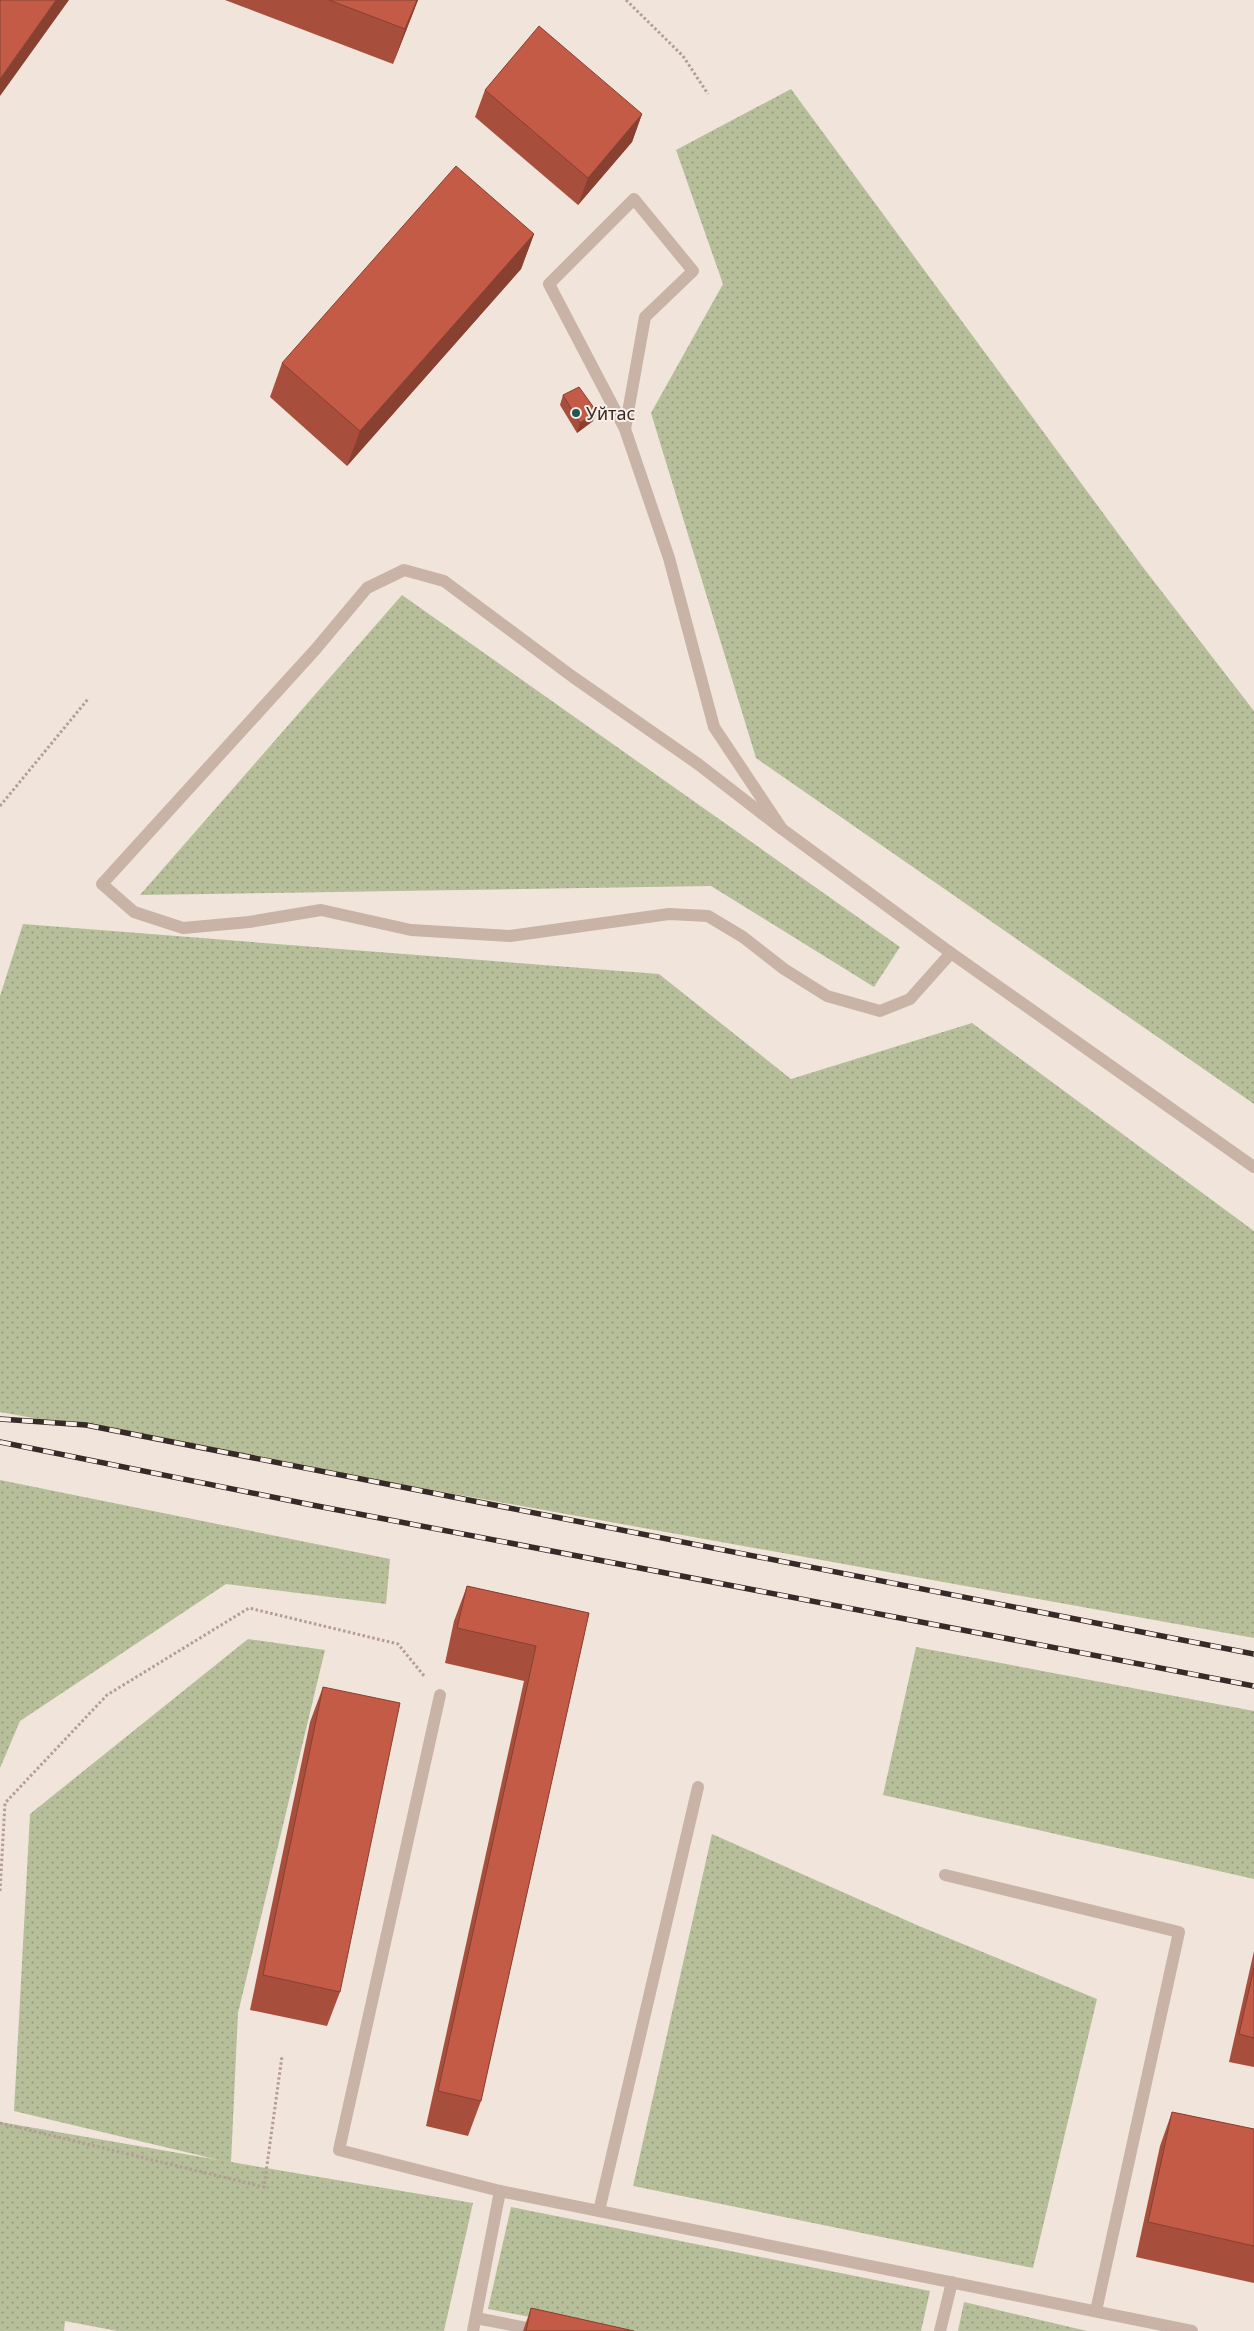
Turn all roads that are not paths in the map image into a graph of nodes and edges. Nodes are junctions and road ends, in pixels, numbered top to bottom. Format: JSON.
{"nodes":[{"id":1,"x":625,"y":429,"type":"junction"},
{"id":2,"x":782,"y":829,"type":"junction"},
{"id":3,"x":951,"y":953,"type":"junction"},
{"id":4,"x":1254,"y":1166,"type":"edge"},
{"id":5,"x":440,"y":1695,"type":"road end"},
{"id":6,"x":698,"y":1787,"type":"dead end"},
{"id":7,"x":945,"y":1875,"type":"dead end"},
{"id":8,"x":500,"y":2191,"type":"junction"},
{"id":9,"x":598,"y":2211,"type":"junction"},
{"id":10,"x":952,"y":2282,"type":"junction"},
{"id":11,"x":1096,"y":2311,"type":"junction"},
{"id":12,"x":476,"y":2318,"type":"junction"},
{"id":13,"x":473,"y":2331,"type":"edge"},
{"id":14,"x":542,"y":2331,"type":"edge"},
{"id":15,"x":940,"y":2331,"type":"edge"},
{"id":16,"x":1192,"y":2331,"type":"edge"}],
"edges":[{"from":1,"to":1,"type":"street"},
{"from":1,"to":2,"type":"street"},
{"from":2,"to":3,"type":"street"},
{"from":2,"to":3,"type":"street"},
{"from":3,"to":4,"type":"street"},
{"from":5,"to":8,"type":"street"},
{"from":6,"to":9,"type":"street"},
{"from":7,"to":11,"type":"street"},
{"from":8,"to":9,"type":"street"},
{"from":8,"to":12,"type":"street"},
{"from":9,"to":10,"type":"street"},
{"from":10,"to":11,"type":"street"},
{"from":10,"to":15,"type":"street"},
{"from":11,"to":16,"type":"street"},
{"from":12,"to":13,"type":"street"},
{"from":12,"to":14,"type":"street"}]}
